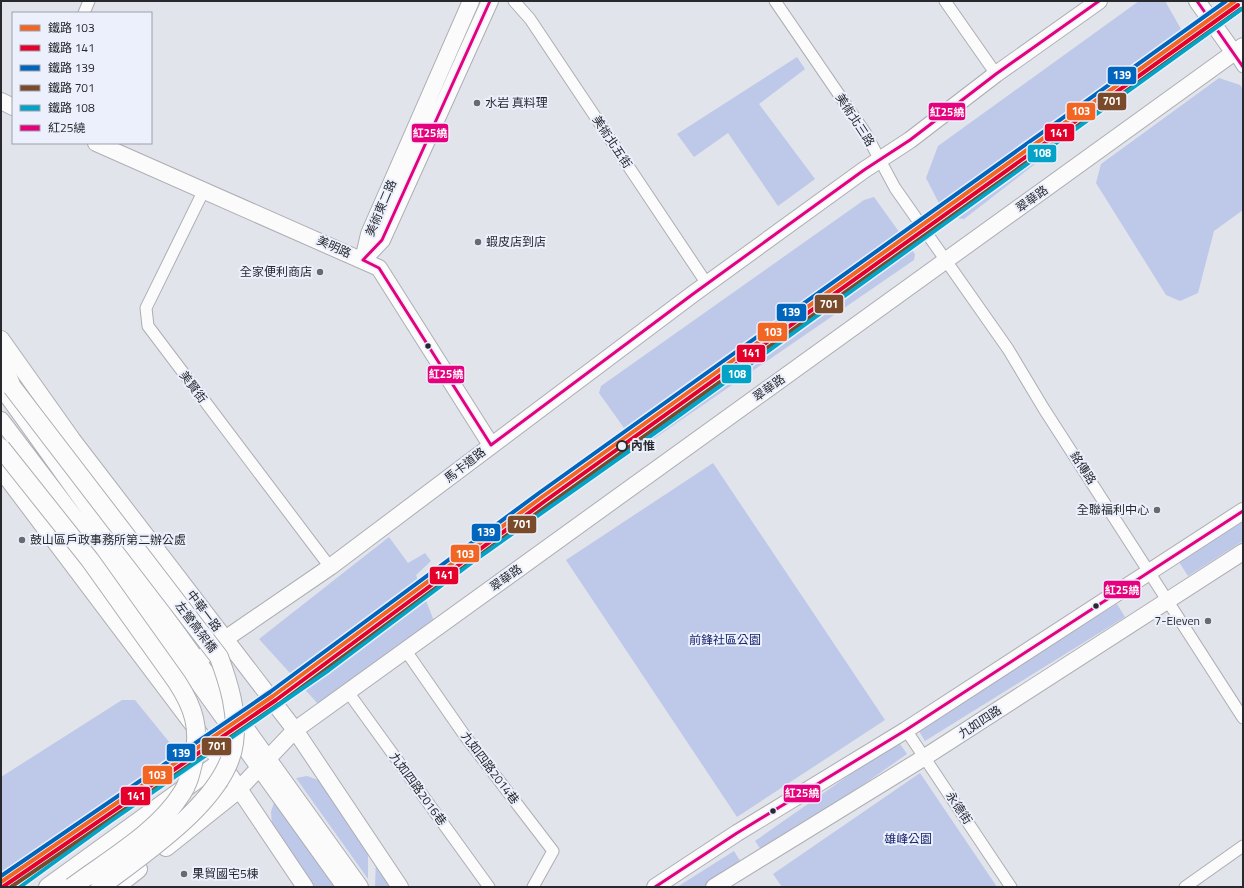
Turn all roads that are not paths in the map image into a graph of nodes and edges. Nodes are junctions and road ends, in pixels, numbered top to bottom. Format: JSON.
{"nodes":[{"id":1,"x":89,"y":1,"type":"edge"},
{"id":2,"x":471,"y":1,"type":"edge"},
{"id":3,"x":490,"y":1,"type":"edge"},
{"id":4,"x":514,"y":1,"type":"edge"},
{"id":5,"x":775,"y":1,"type":"edge"},
{"id":6,"x":946,"y":1,"type":"edge"},
{"id":7,"x":1099,"y":1,"type":"edge"},
{"id":8,"x":1197,"y":1,"type":"edge"},
{"id":9,"x":84,"y":12,"type":"edge"},
{"id":10,"x":1238,"y":50,"type":"edge"},
{"id":11,"x":1243,"y":67,"type":"edge"},
{"id":12,"x":996,"y":74,"type":"junction"},
{"id":13,"x":1,"y":101,"type":"edge"},
{"id":14,"x":12,"y":106,"type":"edge"},
{"id":15,"x":98,"y":144,"type":"edge"},
{"id":16,"x":880,"y":161,"type":"junction"},
{"id":17,"x":204,"y":190,"type":"junction"},
{"id":18,"x":363,"y":260,"type":"junction"},
{"id":19,"x":946,"y":261,"type":"junction"},
{"id":20,"x":707,"y":284,"type":"junction"},
{"id":21,"x":1,"y":339,"type":"edge"},
{"id":22,"x":1,"y":361,"type":"edge"},
{"id":23,"x":5,"y":382,"type":"edge"},
{"id":24,"x":1,"y":420,"type":"edge"},
{"id":25,"x":491,"y":445,"type":"junction"},
{"id":26,"x":1,"y":448,"type":"edge"},
{"id":27,"x":1,"y":470,"type":"edge"},
{"id":28,"x":1243,"y":512,"type":"edge"},
{"id":29,"x":1243,"y":552,"type":"edge"},
{"id":30,"x":330,"y":567,"type":"junction"},
{"id":31,"x":1150,"y":571,"type":"junction"},
{"id":32,"x":1168,"y":600,"type":"junction"},
{"id":33,"x":225,"y":639,"type":"junction"},
{"id":34,"x":406,"y":650,"type":"junction"},
{"id":35,"x":193,"y":665,"type":"junction"},
{"id":36,"x":155,"y":674,"type":"junction"},
{"id":37,"x":348,"y":692,"type":"junction"},
{"id":38,"x":1243,"y":718,"type":"edge"},
{"id":39,"x":295,"y":730,"type":"junction"},
{"id":40,"x":906,"y":730,"type":"junction"},
{"id":41,"x":252,"y":749,"type":"junction"},
{"id":42,"x":925,"y":757,"type":"junction"},
{"id":43,"x":221,"y":762,"type":"junction"},
{"id":44,"x":264,"y":764,"type":"junction"},
{"id":45,"x":240,"y":788,"type":"junction"},
{"id":46,"x":1243,"y":846,"type":"edge"},
{"id":47,"x":48,"y":887,"type":"edge"},
{"id":48,"x":72,"y":887,"type":"edge"},
{"id":49,"x":100,"y":887,"type":"edge"},
{"id":50,"x":115,"y":887,"type":"edge"},
{"id":51,"x":305,"y":887,"type":"edge"},
{"id":52,"x":345,"y":887,"type":"edge"},
{"id":53,"x":360,"y":887,"type":"edge"},
{"id":54,"x":400,"y":887,"type":"edge"},
{"id":55,"x":488,"y":887,"type":"edge"},
{"id":56,"x":533,"y":887,"type":"edge"},
{"id":57,"x":655,"y":887,"type":"edge"},
{"id":58,"x":714,"y":887,"type":"edge"},
{"id":59,"x":1011,"y":887,"type":"edge"},
{"id":60,"x":1185,"y":887,"type":"edge"}],
"edges":[{"from":1,"to":9,"type":"street"},
{"from":2,"to":18,"type":"street","name":"美術東二路"},
{"from":3,"to":18,"type":"street","name":"美術東二路"},
{"from":4,"to":20,"type":"street","name":"美術北五街"},
{"from":5,"to":16,"type":"street","name":"美術北三路"},
{"from":6,"to":12,"type":"street"},
{"from":7,"to":12,"type":"street","name":"馬卡道路"},
{"from":8,"to":10,"type":"street"},
{"from":10,"to":11,"type":"street"},
{"from":10,"to":19,"type":"street","name":"翠華路"},
{"from":12,"to":16,"type":"street","name":"馬卡道路"},
{"from":13,"to":14,"type":"street"},
{"from":15,"to":17,"type":"street","name":"美明路"},
{"from":16,"to":19,"type":"street","name":"美術北三路"},
{"from":16,"to":20,"type":"street","name":"馬卡道路"},
{"from":17,"to":18,"type":"street","name":"美明路"},
{"from":17,"to":30,"type":"street","name":"美賢街"},
{"from":18,"to":25,"type":"street","name":"美明路"},
{"from":19,"to":31,"type":"street","name":"銘傳路"},
{"from":19,"to":34,"type":"street","name":"翠華路"},
{"from":20,"to":25,"type":"street","name":"馬卡道路"},
{"from":21,"to":33,"type":"street","name":"中華一路"},
{"from":22,"to":23,"type":"main road"},
{"from":23,"to":35,"type":"street"},
{"from":23,"to":49,"type":"main road","name":"左營高架橋","bridge":true},
{"from":24,"to":35,"type":"street"},
{"from":25,"to":30,"type":"street","name":"馬卡道路"},
{"from":26,"to":48,"type":"main road","bridge":true},
{"from":27,"to":36,"type":"street"},
{"from":28,"to":31,"type":"street"},
{"from":29,"to":32,"type":"street","name":"九如四路"},
{"from":30,"to":33,"type":"street","name":"馬卡道路"},
{"from":31,"to":32,"type":"street","name":"銘傳路"},
{"from":31,"to":40,"type":"street"},
{"from":32,"to":38,"type":"street","name":"銘傳路"},
{"from":32,"to":42,"type":"street","name":"九如四路"},
{"from":33,"to":35,"type":"street","name":"馬卡道路"},
{"from":33,"to":39,"type":"street","name":"中華一路"},
{"from":34,"to":37,"type":"street","name":"翠華路"},
{"from":34,"to":56,"type":"street","name":"九如四路2014巷"},
{"from":35,"to":36,"type":"street"},
{"from":35,"to":41,"type":"street"},
{"from":36,"to":43,"type":"street"},
{"from":37,"to":39,"type":"street","name":"翠華路"},
{"from":37,"to":55,"type":"street","name":"九如四路2016巷"},
{"from":39,"to":41,"type":"street","name":"翠華路"},
{"from":39,"to":44,"type":"street","name":"翠華路"},
{"from":39,"to":54,"type":"street","name":"中華一路"},
{"from":40,"to":42,"type":"street","name":"永德街"},
{"from":40,"to":57,"type":"street"},
{"from":41,"to":43,"type":"street","name":"翠華路"},
{"from":41,"to":44,"type":"street"},
{"from":42,"to":58,"type":"street","name":"九如四路"},
{"from":42,"to":59,"type":"street","name":"永德街"},
{"from":43,"to":45,"type":"street"},
{"from":43,"to":47,"type":"main road"},
{"from":44,"to":45,"type":"street","name":"翠華路"},
{"from":44,"to":52,"type":"street"},
{"from":44,"to":53,"type":"street"},
{"from":45,"to":50,"type":"main road"},
{"from":45,"to":51,"type":"street"},
{"from":46,"to":60,"type":"street"}]}
